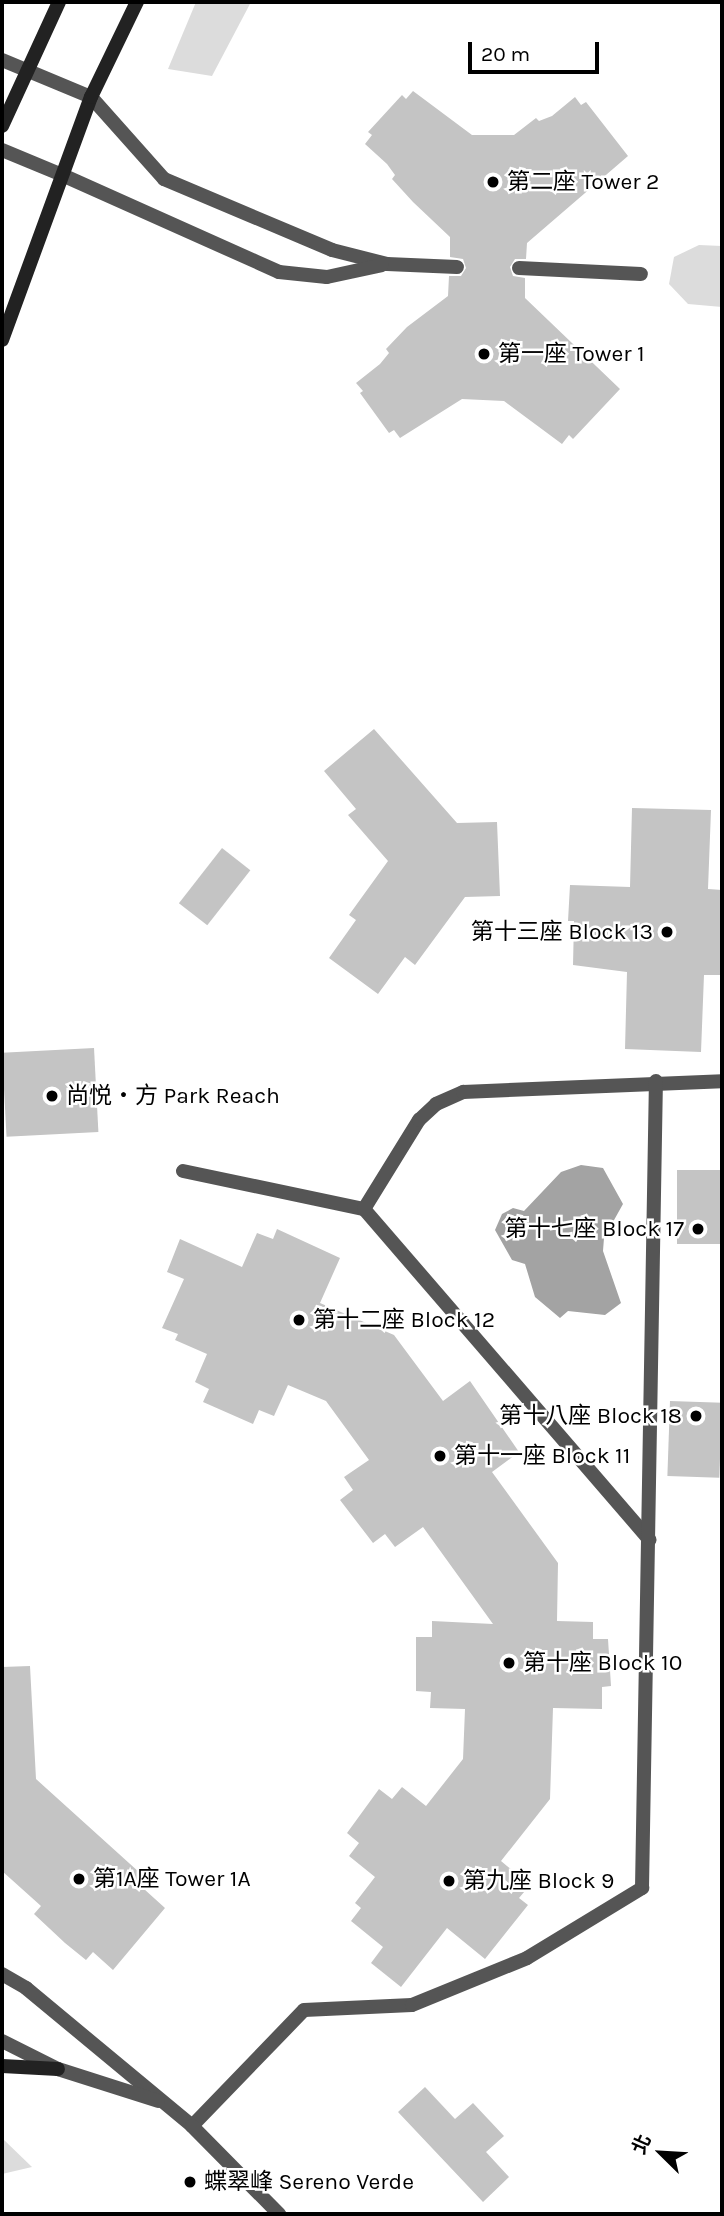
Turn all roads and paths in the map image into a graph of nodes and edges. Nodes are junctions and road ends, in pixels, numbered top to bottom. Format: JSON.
{"nodes":[{"id":1,"x":60,"y":2,"type":"edge"},
{"id":2,"x":137,"y":2,"type":"edge"},
{"id":3,"x":2,"y":60,"type":"edge"},
{"id":4,"x":25,"y":69,"type":"junction"},
{"id":5,"x":91,"y":97,"type":"junction"},
{"id":6,"x":2,"y":126,"type":"edge"},
{"id":7,"x":2,"y":150,"type":"edge"},
{"id":8,"x":60,"y":174,"type":"junction"},
{"id":9,"x":387,"y":264,"type":"junction"},
{"id":10,"x":457,"y":267,"type":"dead end"},
{"id":11,"x":519,"y":268,"type":"dead end"},
{"id":12,"x":641,"y":274,"type":"dead end"},
{"id":13,"x":2,"y":340,"type":"edge"},
{"id":14,"x":656,"y":1081,"type":"junction"},
{"id":15,"x":722,"y":1081,"type":"edge"},
{"id":16,"x":183,"y":1171,"type":"dead end"},
{"id":17,"x":363,"y":1209,"type":"junction"},
{"id":18,"x":650,"y":1539,"type":"junction"},
{"id":19,"x":2,"y":1974,"type":"edge"},
{"id":20,"x":2,"y":2041,"type":"edge"},
{"id":21,"x":2,"y":2066,"type":"edge"},
{"id":22,"x":58,"y":2069,"type":"junction"},
{"id":23,"x":166,"y":2104,"type":"junction"},
{"id":24,"x":192,"y":2126,"type":"junction"},
{"id":25,"x":279,"y":2214,"type":"edge"}],
"edges":[{"from":1,"to":4,"type":"main road"},
{"from":2,"to":5,"type":"main road"},
{"from":3,"to":4,"type":"street"},
{"from":4,"to":5,"type":"street"},
{"from":4,"to":6,"type":"main road"},
{"from":5,"to":8,"type":"main road"},
{"from":5,"to":9,"type":"street"},
{"from":7,"to":8,"type":"street"},
{"from":8,"to":9,"type":"street"},
{"from":8,"to":13,"type":"main road"},
{"from":9,"to":10,"type":"street"},
{"from":11,"to":12,"type":"street"},
{"from":14,"to":15,"type":"street"},
{"from":14,"to":17,"type":"street"},
{"from":14,"to":18,"type":"street"},
{"from":16,"to":17,"type":"street"},
{"from":17,"to":18,"type":"street"},
{"from":18,"to":24,"type":"street"},
{"from":19,"to":23,"type":"street"},
{"from":20,"to":22,"type":"street"},
{"from":21,"to":22,"type":"main road"},
{"from":22,"to":23,"type":"street"},
{"from":23,"to":24,"type":"street"},
{"from":24,"to":25,"type":"street"}]}
